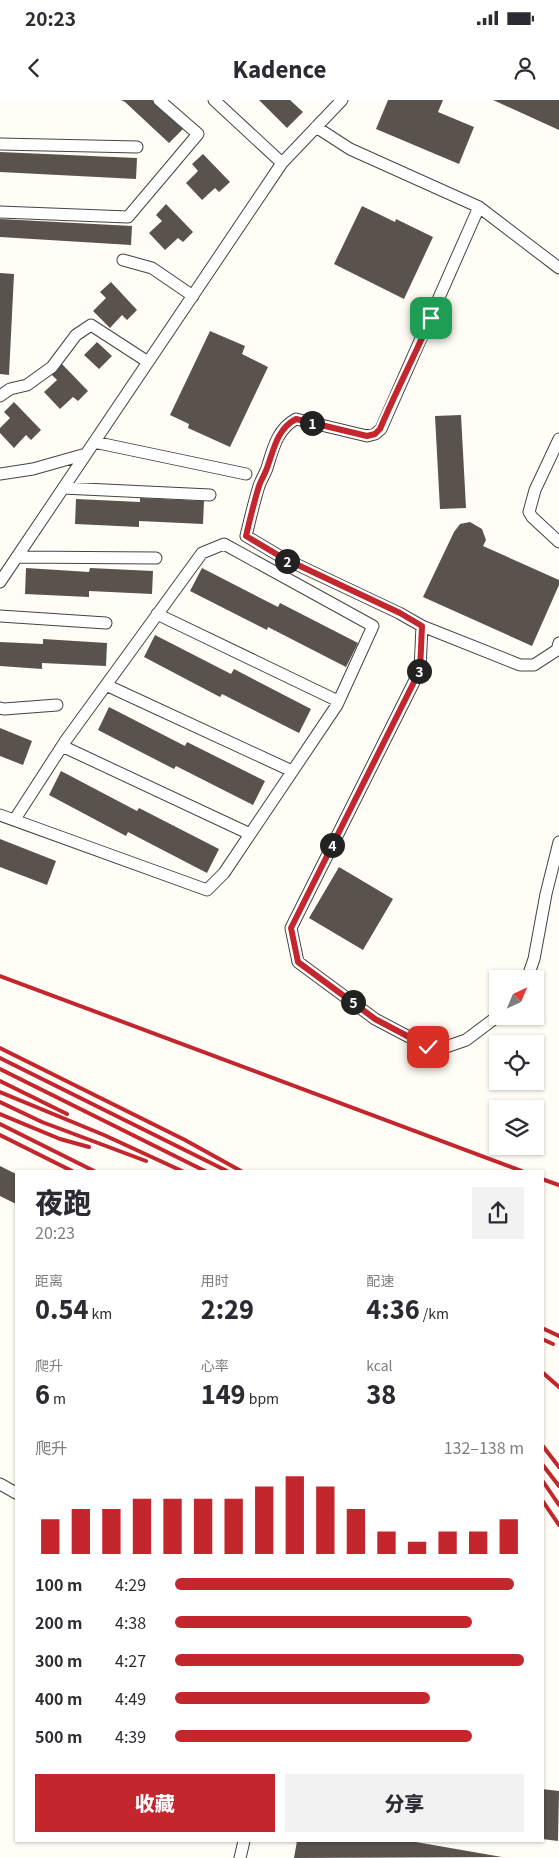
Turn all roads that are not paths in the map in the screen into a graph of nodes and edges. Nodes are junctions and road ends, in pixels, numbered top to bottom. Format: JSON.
{"nodes":[{"id":1,"x":159,"y":100,"type":"edge"},
{"id":2,"x":214,"y":100,"type":"edge"},
{"id":3,"x":342,"y":100,"type":"edge"},
{"id":4,"x":316,"y":127,"type":"junction"},
{"id":5,"x":0,"y":144,"type":"edge"},
{"id":6,"x":137,"y":147,"type":"dead end"},
{"id":7,"x":282,"y":163,"type":"junction"},
{"id":8,"x":479,"y":206,"type":"junction"},
{"id":9,"x":0,"y":212,"type":"edge"},
{"id":10,"x":123,"y":260,"type":"dead end"},
{"id":11,"x":559,"y":268,"type":"edge"},
{"id":12,"x":193,"y":296,"type":"junction"},
{"id":13,"x":148,"y":362,"type":"junction"},
{"id":14,"x":0,"y":396,"type":"edge"},
{"id":15,"x":559,"y":439,"type":"edge"},
{"id":16,"x":94,"y":442,"type":"junction"},
{"id":17,"x":86,"y":454,"type":"junction"},
{"id":18,"x":0,"y":474,"type":"edge"},
{"id":19,"x":246,"y":474,"type":"dead end"},
{"id":20,"x":63,"y":488,"type":"junction"},
{"id":21,"x":210,"y":494,"type":"dead end"},
{"id":22,"x":559,"y":542,"type":"edge"},
{"id":23,"x":17,"y":556,"type":"junction"},
{"id":24,"x":156,"y":558,"type":"dead end"},
{"id":25,"x":0,"y":582,"type":"edge"},
{"id":26,"x":157,"y":614,"type":"junction"},
{"id":27,"x":0,"y":616,"type":"edge"},
{"id":28,"x":106,"y":623,"type":"dead end"},
{"id":29,"x":422,"y":626,"type":"junction"},
{"id":30,"x":558,"y":648,"type":"edge"},
{"id":31,"x":106,"y":685,"type":"junction"},
{"id":32,"x":338,"y":701,"type":"junction"},
{"id":33,"x":57,"y":705,"type":"dead end"},
{"id":34,"x":0,"y":708,"type":"edge"},
{"id":35,"x":62,"y":746,"type":"junction"},
{"id":36,"x":292,"y":771,"type":"junction"},
{"id":37,"x":0,"y":815,"type":"edge"},
{"id":38,"x":15,"y":819,"type":"junction"},
{"id":39,"x":250,"y":834,"type":"junction"},
{"id":40,"x":559,"y":842,"type":"edge"},
{"id":41,"x":530,"y":970,"type":"edge"},
{"id":42,"x":489,"y":1023,"type":"edge"},
{"id":43,"x":0,"y":1484,"type":"edge"},
{"id":44,"x":15,"y":1492,"type":"edge"},
{"id":45,"x":244,"y":1842,"type":"edge"},
{"id":46,"x":240,"y":1858,"type":"edge"}],
"edges":[{"from":1,"to":9,"type":"street"},
{"from":2,"to":7,"type":"street"},
{"from":3,"to":4,"type":"street"},
{"from":4,"to":7,"type":"street"},
{"from":4,"to":8,"type":"street"},
{"from":5,"to":6,"type":"street"},
{"from":7,"to":12,"type":"street"},
{"from":8,"to":11,"type":"street"},
{"from":8,"to":29,"type":"street"},
{"from":10,"to":12,"type":"street"},
{"from":12,"to":13,"type":"street"},
{"from":13,"to":14,"type":"street"},
{"from":13,"to":16,"type":"street"},
{"from":15,"to":22,"type":"street"},
{"from":16,"to":17,"type":"street"},
{"from":16,"to":19,"type":"street"},
{"from":17,"to":18,"type":"street"},
{"from":17,"to":20,"type":"street"},
{"from":20,"to":21,"type":"street"},
{"from":20,"to":23,"type":"street"},
{"from":23,"to":24,"type":"street"},
{"from":23,"to":25,"type":"street"},
{"from":26,"to":31,"type":"street"},
{"from":26,"to":32,"type":"street"},
{"from":26,"to":32,"type":"street"},
{"from":27,"to":28,"type":"street"},
{"from":29,"to":30,"type":"street"},
{"from":29,"to":42,"type":"street"},
{"from":31,"to":35,"type":"street"},
{"from":31,"to":36,"type":"street"},
{"from":32,"to":36,"type":"street"},
{"from":33,"to":34,"type":"street"},
{"from":35,"to":38,"type":"street"},
{"from":35,"to":39,"type":"street"},
{"from":36,"to":39,"type":"street"},
{"from":37,"to":38,"type":"street"},
{"from":38,"to":39,"type":"street"},
{"from":40,"to":41,"type":"street"},
{"from":43,"to":44,"type":"street"},
{"from":45,"to":46,"type":"street"}]}
